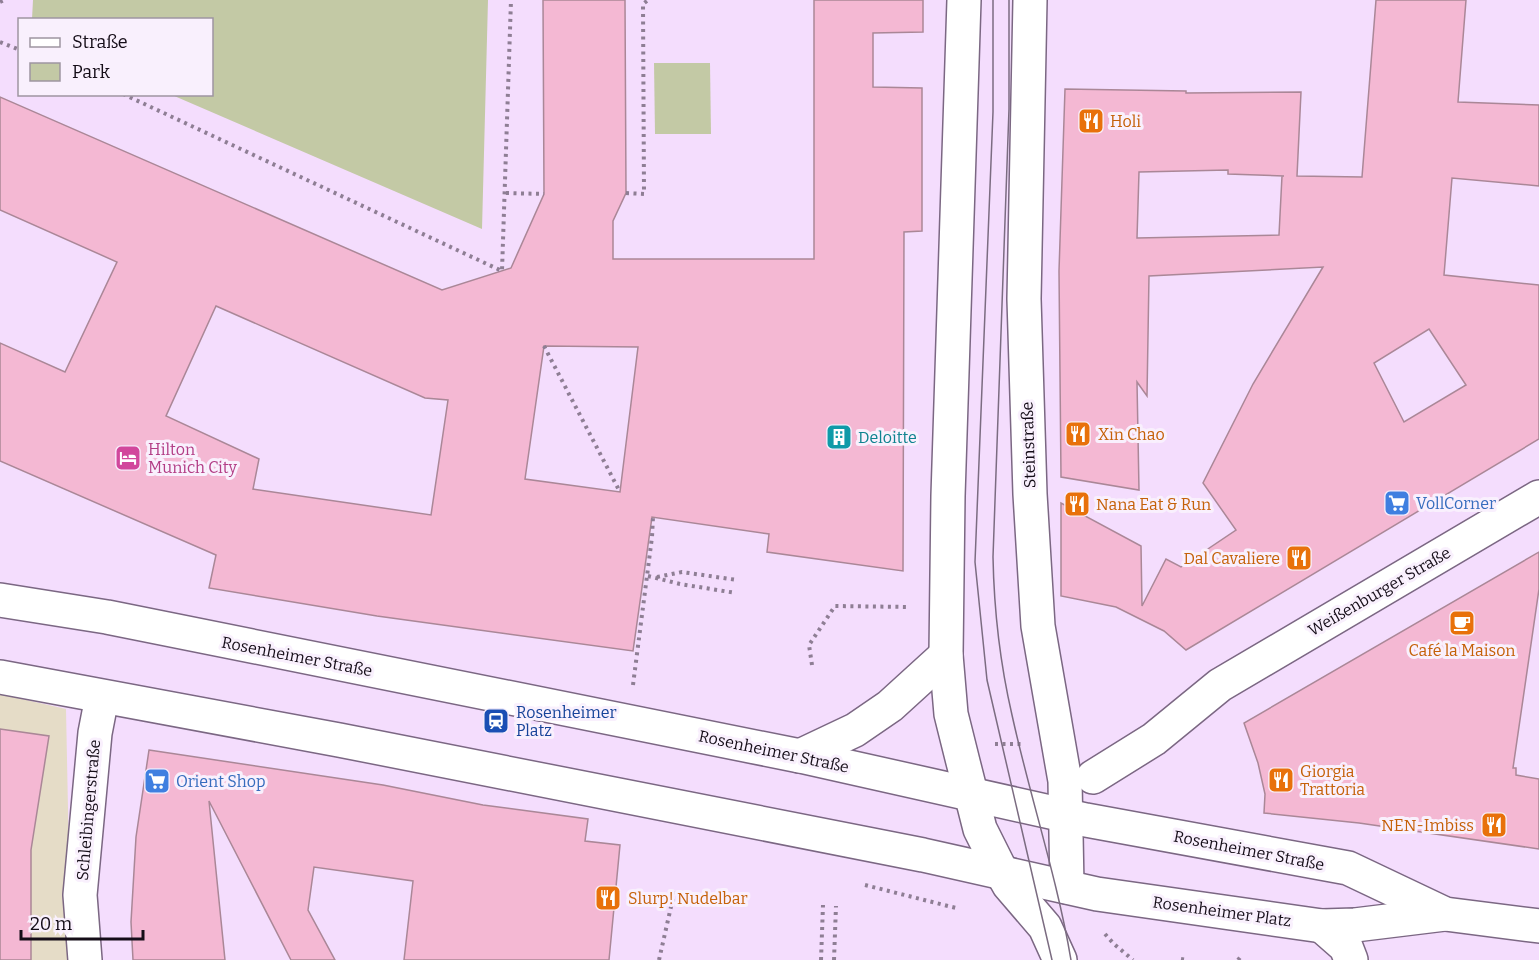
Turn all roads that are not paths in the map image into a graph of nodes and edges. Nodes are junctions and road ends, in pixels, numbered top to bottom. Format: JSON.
{"nodes":[{"id":1,"x":964,"y":0,"type":"edge"},
{"id":2,"x":1030,"y":0,"type":"edge"},
{"id":3,"x":1539,"y":498,"type":"edge"},
{"id":4,"x":0,"y":600,"type":"edge"},
{"id":5,"x":946,"y":656,"type":"junction"},
{"id":6,"x":0,"y":677,"type":"edge"},
{"id":7,"x":102,"y":697,"type":"junction"},
{"id":8,"x":800,"y":756,"type":"junction"},
{"id":9,"x":1093,"y":777,"type":"dead end"},
{"id":10,"x":970,"y":793,"type":"junction"},
{"id":11,"x":1067,"y":815,"type":"junction"},
{"id":12,"x":1001,"y":871,"type":"junction"},
{"id":13,"x":1067,"y":887,"type":"junction"},
{"id":14,"x":1445,"y":914,"type":"junction"},
{"id":15,"x":1322,"y":926,"type":"junction"},
{"id":16,"x":1539,"y":926,"type":"edge"},
{"id":17,"x":85,"y":960,"type":"edge"},
{"id":18,"x":1061,"y":960,"type":"edge"},
{"id":19,"x":1351,"y":960,"type":"edge"}],
"edges":[{"from":1,"to":5,"type":"main road"},
{"from":2,"to":11,"type":"main road","name":"Steinstraße"},
{"from":3,"to":9,"type":"main road","name":"Weißenburger Straße"},
{"from":4,"to":8,"type":"main road","name":"Rosenheimer Straße"},
{"from":5,"to":8,"type":"main road"},
{"from":5,"to":10,"type":"main road"},
{"from":6,"to":7,"type":"main road"},
{"from":7,"to":12,"type":"main road"},
{"from":7,"to":17,"type":"main road","name":"Schleibingerstraße"},
{"from":8,"to":10,"type":"main road","name":"Rosenheimer Straße"},
{"from":10,"to":11,"type":"main road","name":"Rosenheimer Straße"},
{"from":10,"to":12,"type":"main road"},
{"from":11,"to":13,"type":"main road","name":"Steinstraße"},
{"from":11,"to":14,"type":"main road","name":"Rosenheimer Straße"},
{"from":12,"to":13,"type":"main road","name":"Rosenheimer Platz"},
{"from":12,"to":18,"type":"main road"},
{"from":13,"to":15,"type":"main road","name":"Rosenheimer Platz"},
{"from":13,"to":18,"type":"main road","name":"Steinstraße"},
{"from":14,"to":15,"type":"main road","name":"Rosenheimer Platz"},
{"from":14,"to":16,"type":"main road","name":"Rosenheimer Straße"},
{"from":15,"to":19,"type":"main road"}]}
